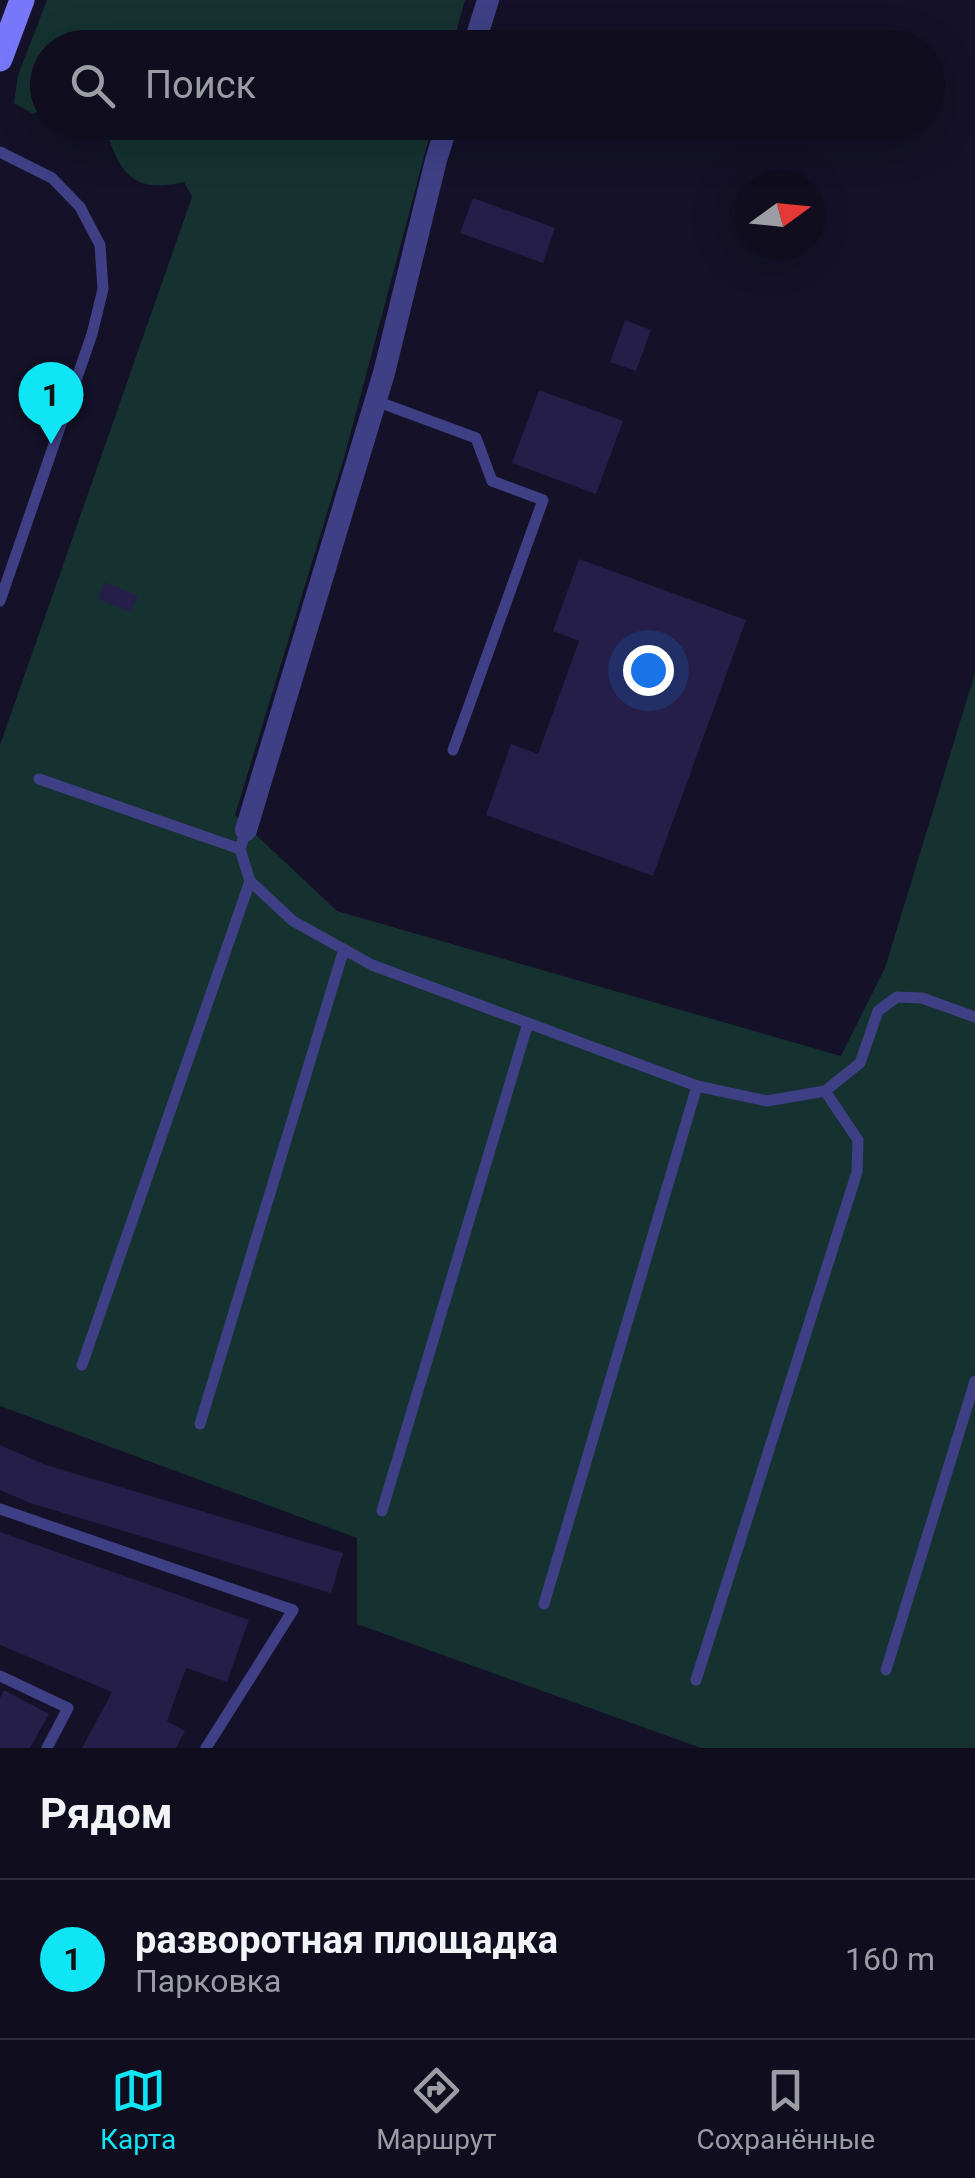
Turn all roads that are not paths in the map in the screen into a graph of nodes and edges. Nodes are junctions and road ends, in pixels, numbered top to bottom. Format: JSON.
{"nodes":[{"id":1,"x":22,"y":0,"type":"edge"},
{"id":2,"x":488,"y":0,"type":"edge"},
{"id":3,"x":479,"y":30,"type":"edge"},
{"id":4,"x":0,"y":59,"type":"edge"},
{"id":5,"x":443,"y":140,"type":"edge"},
{"id":6,"x":0,"y":152,"type":"edge"},
{"id":7,"x":376,"y":401,"type":"junction"},
{"id":8,"x":0,"y":601,"type":"edge"},
{"id":9,"x":453,"y":750,"type":"dead end"},
{"id":10,"x":39,"y":779,"type":"dead end"},
{"id":11,"x":243,"y":840,"type":"junction"},
{"id":12,"x":250,"y":880,"type":"junction"},
{"id":13,"x":344,"y":949,"type":"junction"},
{"id":14,"x":975,"y":1017,"type":"edge"},
{"id":15,"x":528,"y":1022,"type":"junction"},
{"id":16,"x":697,"y":1086,"type":"junction"},
{"id":17,"x":826,"y":1090,"type":"junction"},
{"id":18,"x":82,"y":1366,"type":"dead end"},
{"id":19,"x":975,"y":1382,"type":"edge"},
{"id":20,"x":200,"y":1424,"type":"dead end"},
{"id":21,"x":0,"y":1508,"type":"edge"},
{"id":22,"x":382,"y":1511,"type":"dead end"},
{"id":23,"x":544,"y":1604,"type":"dead end"},
{"id":24,"x":886,"y":1670,"type":"dead end"},
{"id":25,"x":0,"y":1676,"type":"edge"},
{"id":26,"x":696,"y":1680,"type":"dead end"},
{"id":27,"x":47,"y":1748,"type":"edge"},
{"id":28,"x":206,"y":1748,"type":"edge"}],
"edges":[{"from":1,"to":4,"type":"street"},
{"from":2,"to":3,"type":"street"},
{"from":5,"to":7,"type":"street"},
{"from":6,"to":8,"type":"lane"},
{"from":7,"to":9,"type":"lane"},
{"from":7,"to":11,"type":"street"},
{"from":10,"to":11,"type":"lane"},
{"from":11,"to":12,"type":"lane"},
{"from":12,"to":13,"type":"lane"},
{"from":12,"to":18,"type":"lane"},
{"from":13,"to":15,"type":"lane"},
{"from":13,"to":20,"type":"lane"},
{"from":14,"to":17,"type":"lane"},
{"from":15,"to":16,"type":"lane"},
{"from":15,"to":22,"type":"lane"},
{"from":16,"to":17,"type":"lane"},
{"from":16,"to":23,"type":"lane"},
{"from":17,"to":26,"type":"lane"},
{"from":19,"to":24,"type":"lane"},
{"from":21,"to":28,"type":"lane"},
{"from":25,"to":27,"type":"lane"}]}
